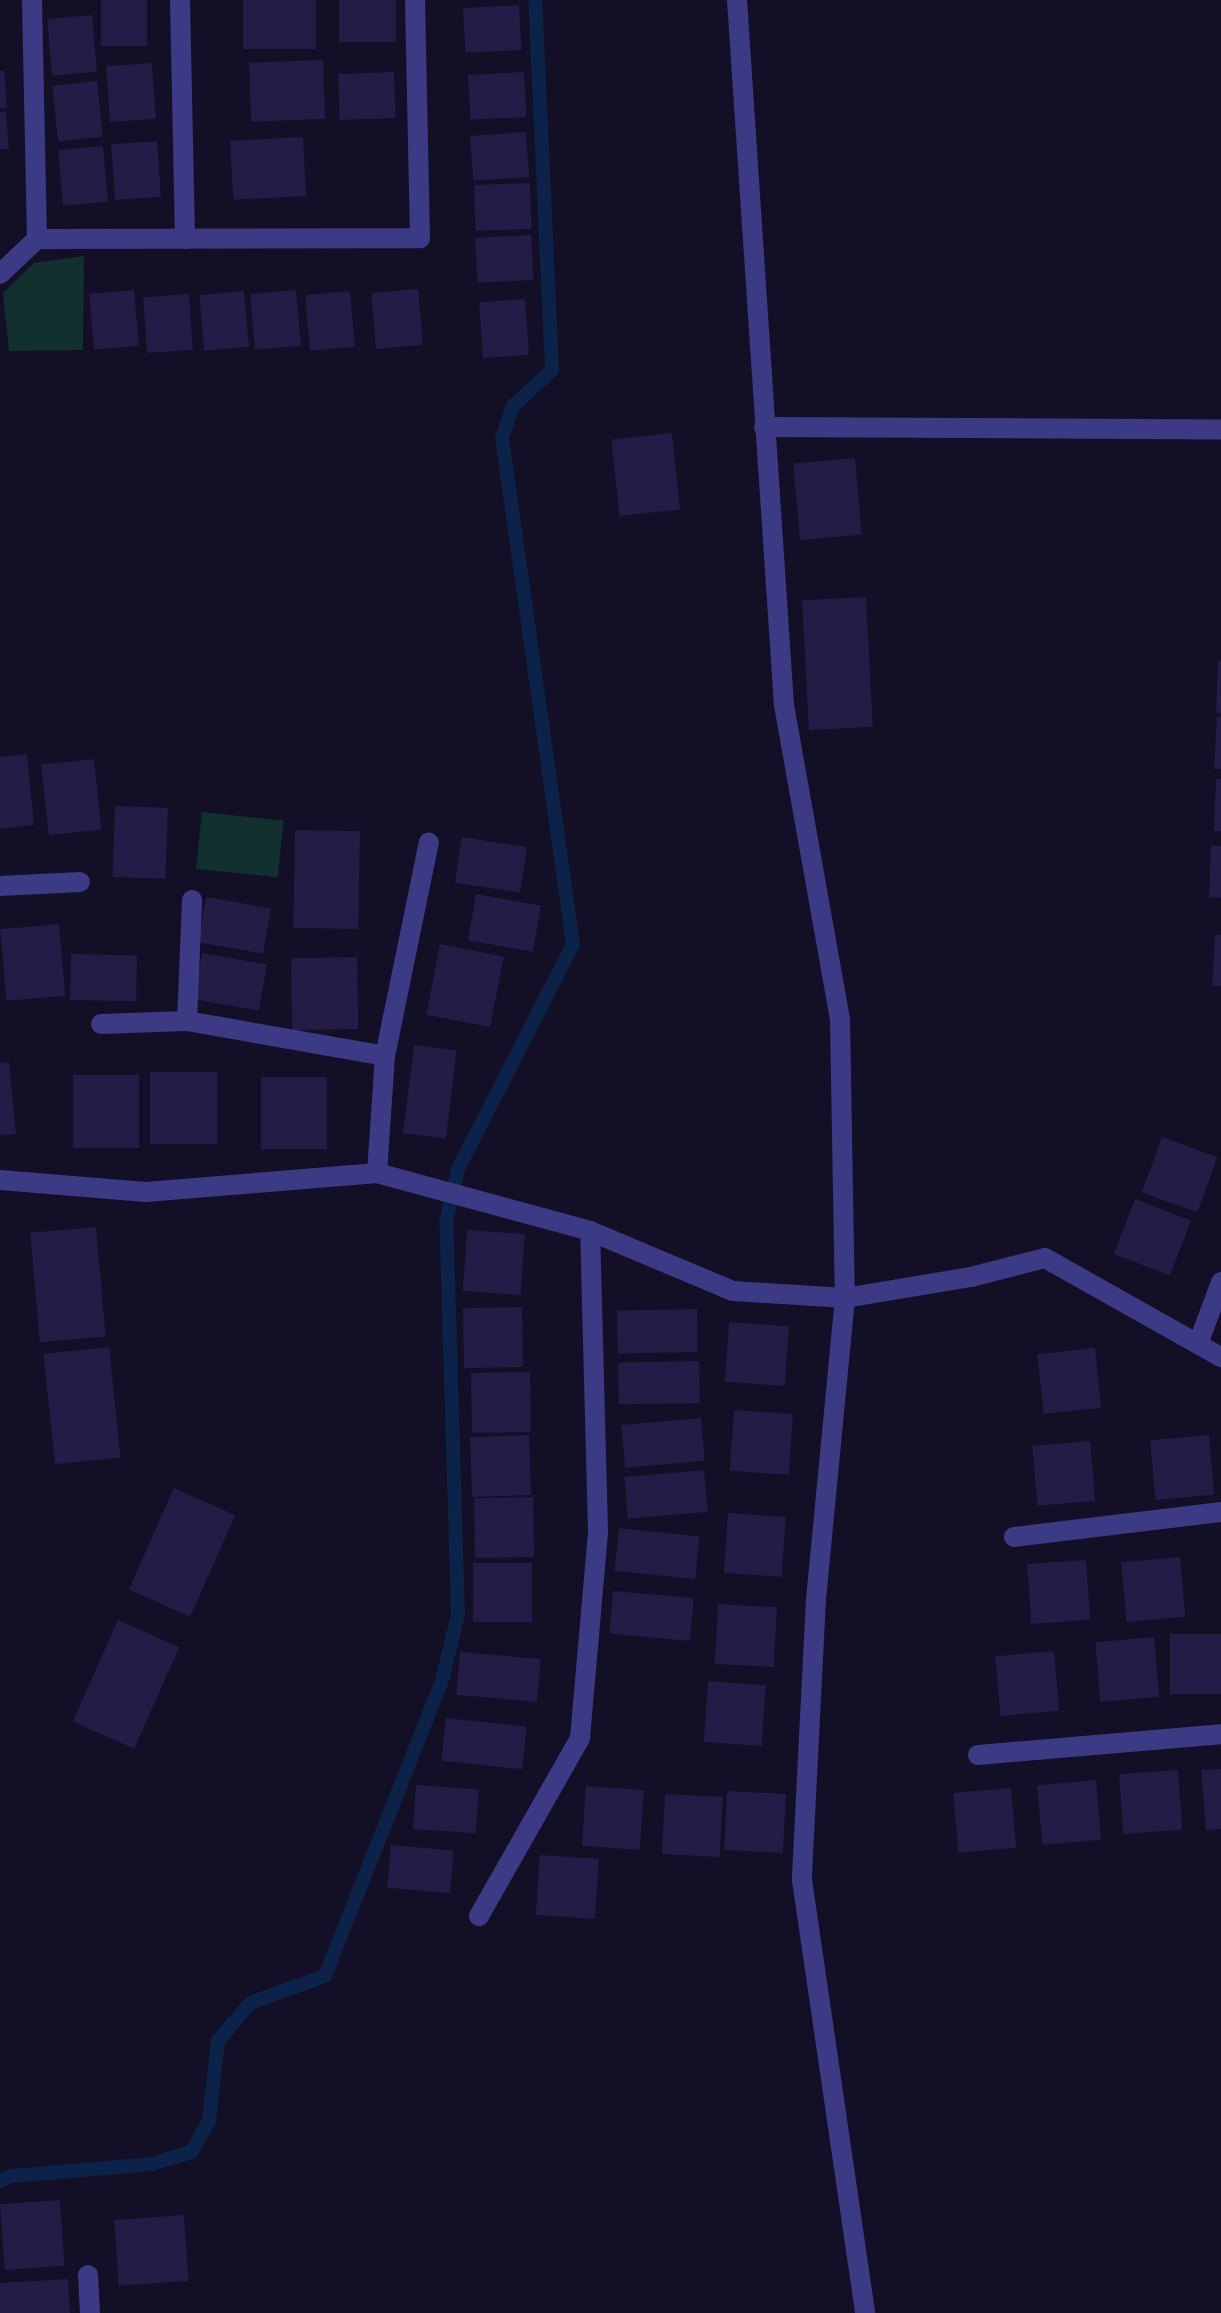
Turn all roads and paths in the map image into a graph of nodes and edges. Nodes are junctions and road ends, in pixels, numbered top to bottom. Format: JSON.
{"nodes":[{"id":1,"x":32,"y":0,"type":"edge"},
{"id":2,"x":180,"y":0,"type":"edge"},
{"id":3,"x":415,"y":0,"type":"edge"},
{"id":4,"x":737,"y":0,"type":"edge"},
{"id":5,"x":37,"y":239,"type":"junction"},
{"id":6,"x":185,"y":239,"type":"junction"},
{"id":7,"x":0,"y":274,"type":"edge"},
{"id":8,"x":764,"y":427,"type":"junction"},
{"id":9,"x":1221,"y":429,"type":"edge"},
{"id":10,"x":429,"y":842,"type":"dead end"},
{"id":11,"x":80,"y":882,"type":"dead end"},
{"id":12,"x":0,"y":886,"type":"edge"},
{"id":13,"x":192,"y":900,"type":"dead end"},
{"id":14,"x":187,"y":1021,"type":"junction"},
{"id":15,"x":101,"y":1024,"type":"dead end"},
{"id":16,"x":385,"y":1056,"type":"junction"},
{"id":17,"x":377,"y":1173,"type":"junction"},
{"id":18,"x":0,"y":1180,"type":"edge"},
{"id":19,"x":590,"y":1231,"type":"junction"},
{"id":20,"x":1221,"y":1282,"type":"edge"},
{"id":21,"x":845,"y":1298,"type":"junction"},
{"id":22,"x":1198,"y":1344,"type":"junction"},
{"id":23,"x":1221,"y":1357,"type":"edge"},
{"id":24,"x":1221,"y":1512,"type":"edge"},
{"id":25,"x":1014,"y":1537,"type":"dead end"},
{"id":26,"x":1221,"y":1734,"type":"edge"},
{"id":27,"x":978,"y":1755,"type":"dead end"},
{"id":28,"x":479,"y":1916,"type":"dead end"},
{"id":29,"x":88,"y":2275,"type":"dead end"},
{"id":30,"x":90,"y":2313,"type":"edge"},
{"id":31,"x":865,"y":2313,"type":"edge"}],
"edges":[{"from":1,"to":5,"type":"street"},
{"from":2,"to":6,"type":"street"},
{"from":3,"to":6,"type":"street"},
{"from":4,"to":8,"type":"street"},
{"from":5,"to":6,"type":"street"},
{"from":5,"to":7,"type":"street"},
{"from":8,"to":9,"type":"street"},
{"from":8,"to":21,"type":"street"},
{"from":10,"to":16,"type":"street"},
{"from":11,"to":12,"type":"street"},
{"from":13,"to":14,"type":"street"},
{"from":14,"to":15,"type":"street"},
{"from":14,"to":16,"type":"street"},
{"from":16,"to":17,"type":"street"},
{"from":17,"to":18,"type":"street"},
{"from":17,"to":19,"type":"street"},
{"from":19,"to":21,"type":"street"},
{"from":19,"to":28,"type":"street"},
{"from":20,"to":22,"type":"street"},
{"from":21,"to":22,"type":"street"},
{"from":21,"to":31,"type":"street"},
{"from":22,"to":23,"type":"street"},
{"from":24,"to":25,"type":"street"},
{"from":26,"to":27,"type":"street"},
{"from":29,"to":30,"type":"street"}]}
